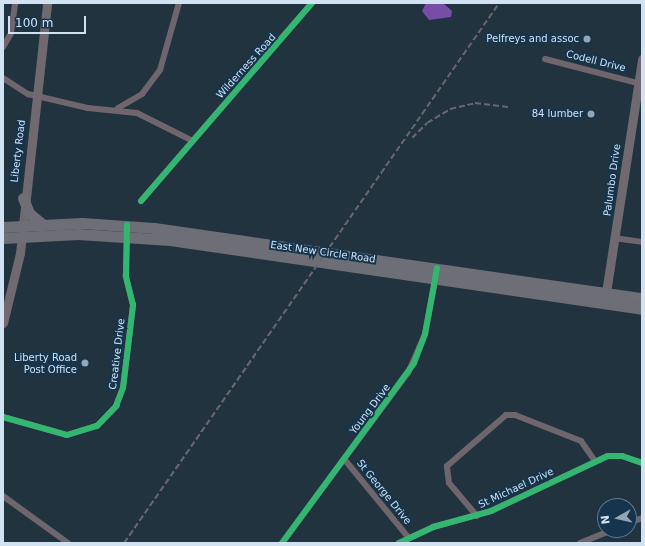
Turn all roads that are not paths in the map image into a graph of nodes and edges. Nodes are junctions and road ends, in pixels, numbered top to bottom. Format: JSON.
{"nodes":[{"id":1,"x":15,"y":3,"type":"edge"},
{"id":2,"x":47,"y":3,"type":"edge"},
{"id":3,"x":312,"y":3,"type":"edge"},
{"id":4,"x":179,"y":4,"type":"edge"},
{"id":5,"x":3,"y":47,"type":"edge"},
{"id":6,"x":545,"y":59,"type":"dead end"},
{"id":7,"x":642,"y":59,"type":"edge"},
{"id":8,"x":3,"y":78,"type":"edge"},
{"id":9,"x":640,"y":83,"type":"edge"},
{"id":10,"x":35,"y":95,"type":"junction"},
{"id":11,"x":116,"y":109,"type":"junction"},
{"id":12,"x":191,"y":140,"type":"junction"},
{"id":13,"x":23,"y":198,"type":"junction"},
{"id":14,"x":141,"y":202,"type":"dead end"},
{"id":15,"x":42,"y":224,"type":"junction"},
{"id":16,"x":21,"y":225,"type":"junction"},
{"id":17,"x":3,"y":227,"type":"edge"},
{"id":18,"x":127,"y":231,"type":"junction"},
{"id":19,"x":21,"y":237,"type":"junction"},
{"id":20,"x":3,"y":238,"type":"edge"},
{"id":21,"x":614,"y":238,"type":"junction"},
{"id":22,"x":642,"y":242,"type":"edge"},
{"id":23,"x":436,"y":273,"type":"junction"},
{"id":24,"x":605,"y":298,"type":"junction"},
{"id":25,"x":642,"y":298,"type":"edge"},
{"id":26,"x":642,"y":309,"type":"edge"},
{"id":27,"x":3,"y":323,"type":"edge"},
{"id":28,"x":3,"y":417,"type":"edge"},
{"id":29,"x":345,"y":460,"type":"junction"},
{"id":30,"x":595,"y":461,"type":"junction"},
{"id":31,"x":642,"y":463,"type":"edge"},
{"id":32,"x":3,"y":496,"type":"edge"},
{"id":33,"x":477,"y":516,"type":"junction"},
{"id":34,"x":597,"y":536,"type":"edge"},
{"id":35,"x":408,"y":537,"type":"junction"},
{"id":36,"x":68,"y":543,"type":"edge"},
{"id":37,"x":282,"y":543,"type":"edge"},
{"id":38,"x":399,"y":543,"type":"edge"},
{"id":39,"x":580,"y":543,"type":"edge"}],
"edges":[{"from":1,"to":5,"type":"street"},
{"from":2,"to":10,"type":"main road","name":"Liberty Road"},
{"from":3,"to":12,"type":"street","name":"Wilderness Road"},
{"from":4,"to":11,"type":"street"},
{"from":6,"to":9,"type":"street","name":"Codell Drive"},
{"from":7,"to":9,"type":"main road","name":"Palumbo Drive"},
{"from":8,"to":10,"type":"street"},
{"from":9,"to":21,"type":"main road","name":"Palumbo Drive"},
{"from":10,"to":11,"type":"street"},
{"from":10,"to":13,"type":"main road","name":"Liberty Road"},
{"from":11,"to":12,"type":"street"},
{"from":12,"to":14,"type":"street","name":"Wilderness Road"},
{"from":13,"to":15,"type":"highway"},
{"from":13,"to":16,"type":"main road","name":"Liberty Road"},
{"from":15,"to":16,"type":"highway","name":"East New Circle Road"},
{"from":15,"to":18,"type":"highway","name":"East New Circle Road"},
{"from":16,"to":17,"type":"highway","name":"East New Circle Road"},
{"from":16,"to":19,"type":"main road","name":"Liberty Road"},
{"from":18,"to":19,"type":"highway","name":"East New Circle Road"},
{"from":18,"to":23,"type":"highway","name":"East New Circle Road"},
{"from":18,"to":28,"type":"street","name":"Creative Drive"},
{"from":19,"to":20,"type":"highway","name":"East New Circle Road"},
{"from":19,"to":27,"type":"main road","name":"Liberty Road"},
{"from":21,"to":22,"type":"street"},
{"from":21,"to":24,"type":"main road","name":"Palumbo Drive"},
{"from":23,"to":24,"type":"highway","name":"East New Circle Road"},
{"from":23,"to":29,"type":"street","name":"Young Drive"},
{"from":24,"to":25,"type":"highway","name":"East New Circle Road"},
{"from":24,"to":26,"type":"highway","name":"East New Circle Road"},
{"from":29,"to":35,"type":"street","name":"St George Drive"},
{"from":29,"to":37,"type":"street","name":"Young Drive"},
{"from":30,"to":31,"type":"street","name":"St Michael Drive"},
{"from":30,"to":33,"type":"street","name":"St Michael Drive"},
{"from":30,"to":33,"type":"street"},
{"from":32,"to":36,"type":"street"},
{"from":33,"to":35,"type":"street","name":"St Michael Drive"},
{"from":34,"to":39,"type":"street"},
{"from":35,"to":38,"type":"street","name":"St Michael Drive"}]}
